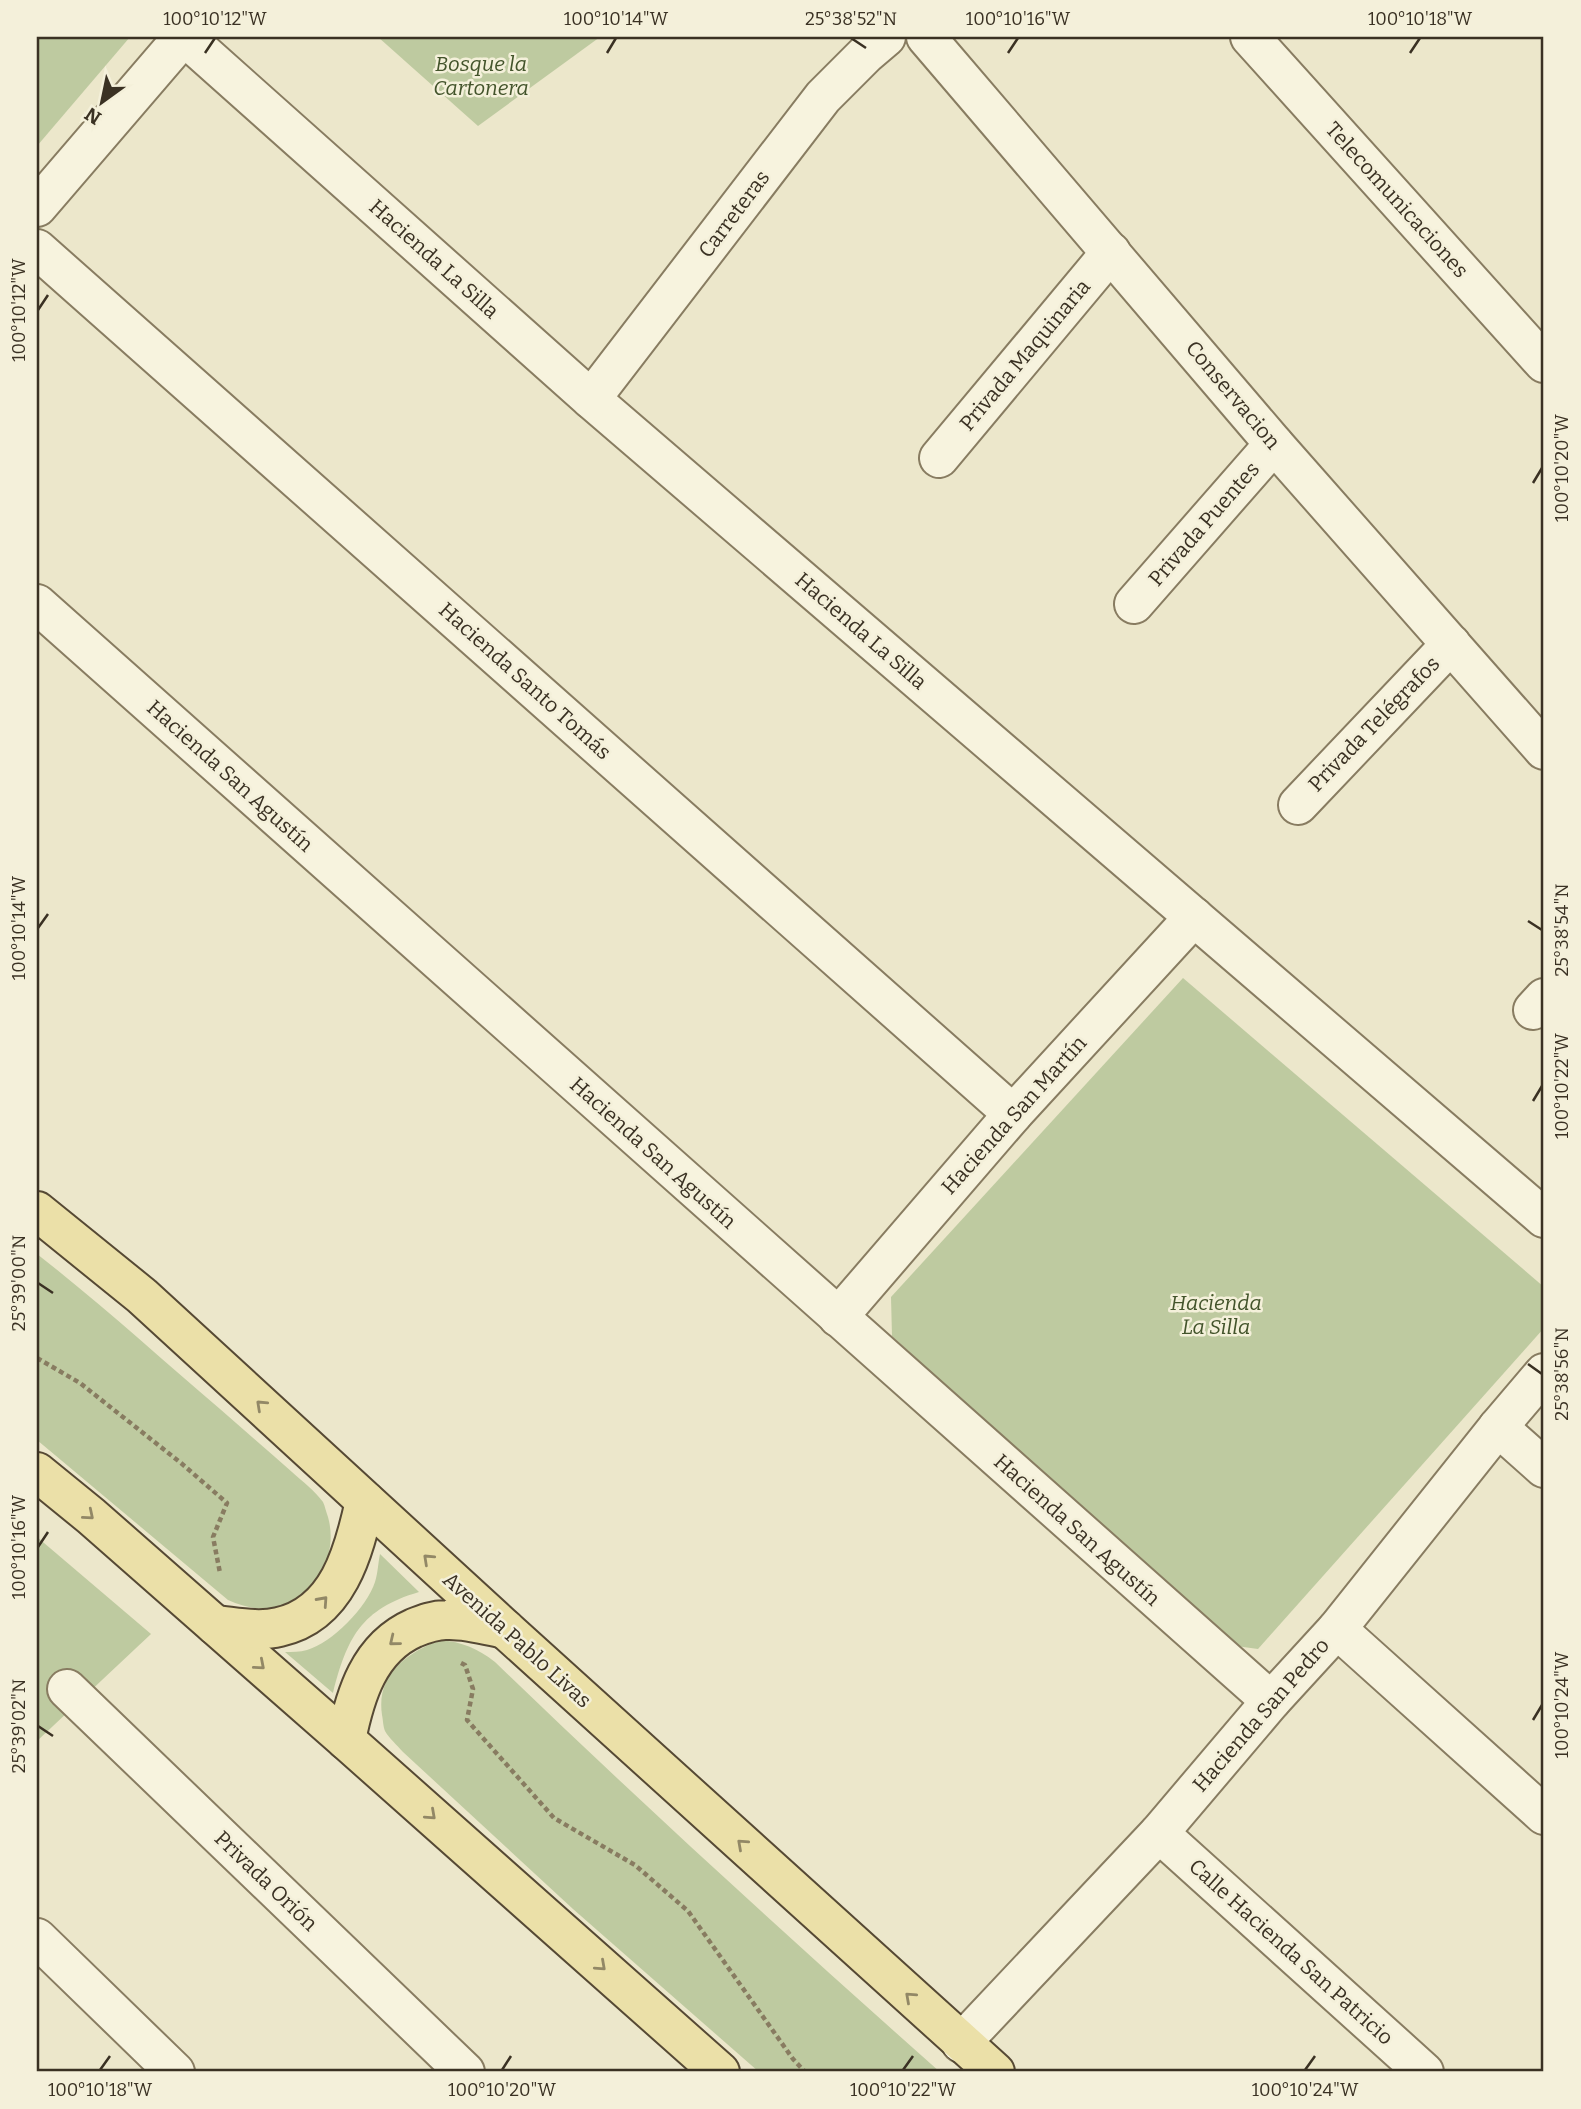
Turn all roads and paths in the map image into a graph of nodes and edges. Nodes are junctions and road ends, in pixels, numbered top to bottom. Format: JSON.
{"nodes":[{"id":1,"x":184,"y":37,"type":"edge"},
{"id":2,"x":886,"y":37,"type":"edge"},
{"id":3,"x":926,"y":37,"type":"edge"},
{"id":4,"x":1250,"y":37,"type":"edge"},
{"id":5,"x":37,"y":208,"type":"edge"},
{"id":6,"x":37,"y":249,"type":"edge"},
{"id":7,"x":1111,"y":252,"type":"junction"},
{"id":8,"x":1544,"y":363,"type":"edge"},
{"id":9,"x":591,"y":399,"type":"junction"},
{"id":10,"x":1274,"y":444,"type":"junction"},
{"id":11,"x":939,"y":458,"type":"dead end"},
{"id":12,"x":37,"y":604,"type":"edge"},
{"id":13,"x":1134,"y":604,"type":"dead end"},
{"id":14,"x":1451,"y":644,"type":"junction"},
{"id":15,"x":1544,"y":750,"type":"edge"},
{"id":16,"x":1298,"y":805,"type":"dead end"},
{"id":17,"x":1194,"y":917,"type":"junction"},
{"id":18,"x":1013,"y":1114,"type":"junction"},
{"id":19,"x":37,"y":1211,"type":"edge"},
{"id":20,"x":1544,"y":1218,"type":"edge"},
{"id":21,"x":838,"y":1317,"type":"junction"},
{"id":22,"x":37,"y":1357,"type":"edge"},
{"id":23,"x":1544,"y":1373,"type":"edge"},
{"id":24,"x":1499,"y":1427,"type":"junction"},
{"id":25,"x":1544,"y":1468,"type":"edge"},
{"id":26,"x":37,"y":1472,"type":"edge"},
{"id":27,"x":365,"y":1501,"type":"junction"},
{"id":28,"x":229,"y":1580,"type":"dead end"},
{"id":29,"x":215,"y":1625,"type":"junction"},
{"id":30,"x":505,"y":1629,"type":"junction"},
{"id":31,"x":1337,"y":1629,"type":"junction"},
{"id":32,"x":455,"y":1661,"type":"dead end"},
{"id":33,"x":67,"y":1689,"type":"dead end"},
{"id":34,"x":1271,"y":1701,"type":"junction"},
{"id":35,"x":346,"y":1740,"type":"junction"},
{"id":36,"x":1544,"y":1815,"type":"edge"},
{"id":37,"x":1158,"y":1833,"type":"junction"},
{"id":38,"x":37,"y":1938,"type":"edge"},
{"id":39,"x":961,"y":2043,"type":"junction"},
{"id":40,"x":175,"y":2072,"type":"edge"},
{"id":41,"x":465,"y":2072,"type":"edge"},
{"id":42,"x":720,"y":2072,"type":"edge"},
{"id":43,"x":805,"y":2072,"type":"edge"},
{"id":44,"x":995,"y":2072,"type":"edge"},
{"id":45,"x":1424,"y":2072,"type":"edge"}],
"edges":[{"from":1,"to":5,"type":"street"},
{"from":1,"to":9,"type":"street","name":"Hacienda La Silla"},
{"from":2,"to":9,"type":"street","name":"Carreteras"},
{"from":3,"to":7,"type":"street","name":"Conservacion"},
{"from":4,"to":8,"type":"street","name":"Telecomunicaciones"},
{"from":6,"to":18,"type":"street","name":"Hacienda Santo Tomás"},
{"from":7,"to":10,"type":"street","name":"Conservacion"},
{"from":7,"to":11,"type":"street","name":"Privada Maquinaria"},
{"from":9,"to":17,"type":"street","name":"Hacienda La Silla"},
{"from":10,"to":13,"type":"street","name":"Privada Puentes"},
{"from":10,"to":14,"type":"street","name":"Conservacion"},
{"from":12,"to":21,"type":"street","name":"Hacienda San Agustín"},
{"from":14,"to":15,"type":"street","name":"Conservacion"},
{"from":14,"to":16,"type":"street","name":"Privada Telégrafos"},
{"from":17,"to":18,"type":"street","name":"Hacienda San Martín"},
{"from":17,"to":20,"type":"street","name":"Hacienda La Silla"},
{"from":18,"to":21,"type":"street","name":"Hacienda San Martín"},
{"from":27,"to":19,"type":"main road","name":"Avenida Pablo Livas","one_way":true},
{"from":21,"to":34,"type":"street","name":"Hacienda San Agustín"},
{"from":22,"to":28,"type":"path"},
{"from":23,"to":24,"type":"street","name":"Hacienda San Pedro"},
{"from":24,"to":25,"type":"street"},
{"from":24,"to":31,"type":"street","name":"Hacienda San Pedro"},
{"from":26,"to":29,"type":"main road","one_way":true},
{"from":29,"to":27,"type":"main road","one_way":true},
{"from":30,"to":27,"type":"main road","name":"Avenida Pablo Livas","one_way":true},
{"from":29,"to":35,"type":"main road","one_way":true},
{"from":30,"to":35,"type":"main road","one_way":true},
{"from":39,"to":30,"type":"main road","name":"Avenida Pablo Livas","one_way":true},
{"from":31,"to":34,"type":"street","name":"Hacienda San Pedro"},
{"from":31,"to":36,"type":"street"},
{"from":32,"to":43,"type":"path"},
{"from":33,"to":41,"type":"street","name":"Privada Orión"},
{"from":34,"to":37,"type":"street","name":"Hacienda San Pedro"},
{"from":35,"to":42,"type":"main road","one_way":true},
{"from":37,"to":39,"type":"street","name":"Hacienda San Pedro"},
{"from":37,"to":45,"type":"street","name":"Calle Hacienda San Patricio"},
{"from":38,"to":40,"type":"street"},
{"from":39,"to":44,"type":"main road","name":"Avenida Pablo Livas"}]}
